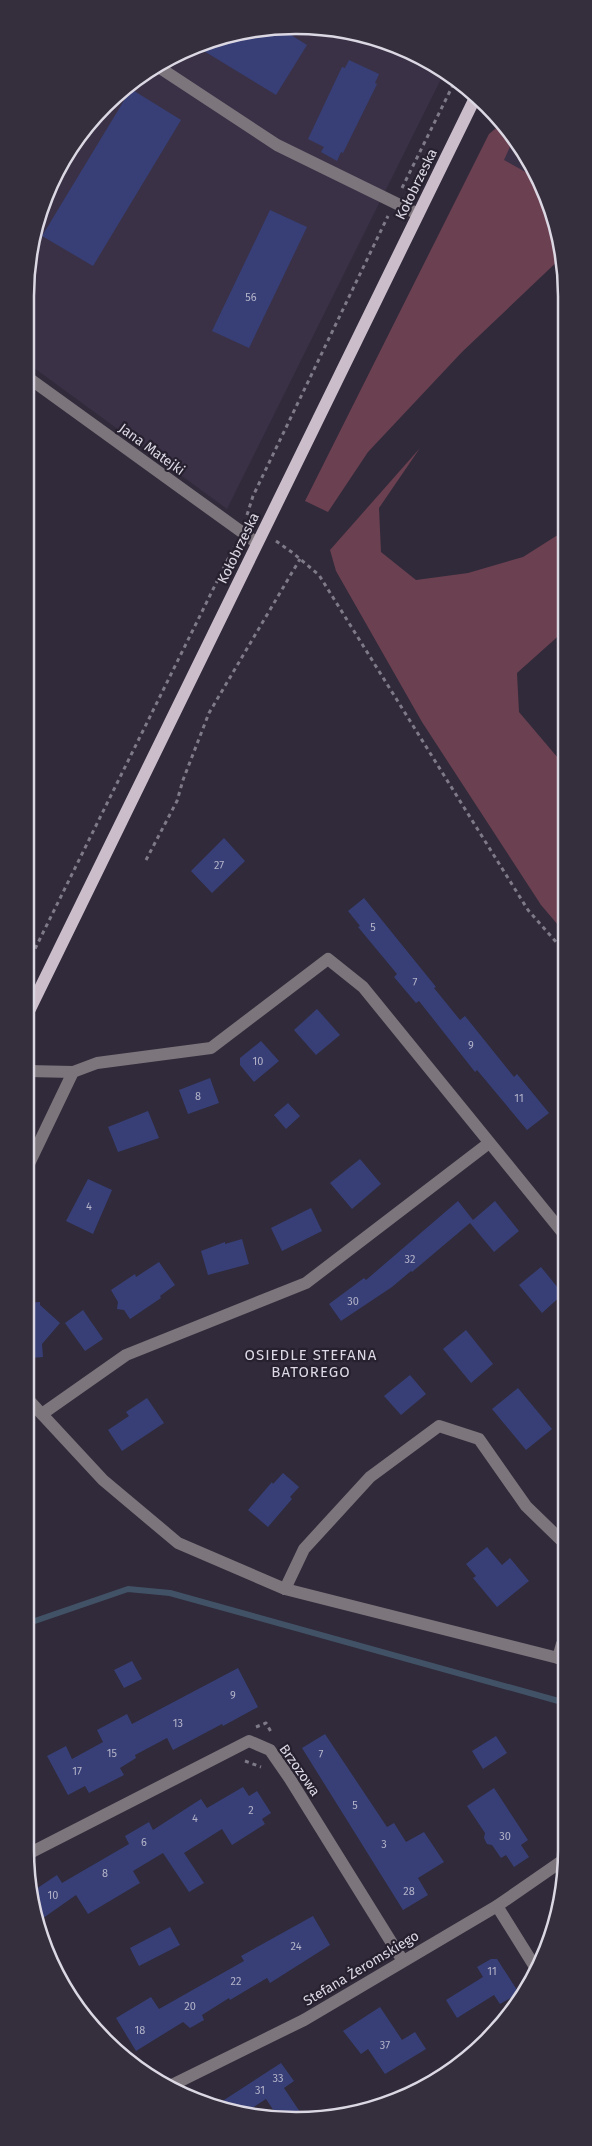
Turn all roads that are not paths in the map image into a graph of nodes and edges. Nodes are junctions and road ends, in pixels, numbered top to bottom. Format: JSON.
{"nodes":[{"id":1,"x":163,"y":70,"type":"edge"},
{"id":2,"x":473,"y":103,"type":"edge"},
{"id":3,"x":418,"y":214,"type":"junction"},
{"id":4,"x":34,"y":382,"type":"edge"},
{"id":5,"x":260,"y":538,"type":"junction"},
{"id":6,"x":34,"y":1001,"type":"edge"},
{"id":7,"x":34,"y":1071,"type":"edge"},
{"id":8,"x":73,"y":1072,"type":"junction"},
{"id":9,"x":489,"y":1143,"type":"junction"},
{"id":10,"x":34,"y":1153,"type":"edge"},
{"id":11,"x":558,"y":1228,"type":"edge"},
{"id":12,"x":34,"y":1406,"type":"edge"},
{"id":13,"x":42,"y":1414,"type":"junction"},
{"id":14,"x":558,"y":1537,"type":"edge"},
{"id":15,"x":285,"y":1589,"type":"junction"},
{"id":16,"x":558,"y":1658,"type":"edge"},
{"id":17,"x":34,"y":1851,"type":"edge"},
{"id":18,"x":558,"y":1864,"type":"edge"},
{"id":19,"x":497,"y":1906,"type":"junction"},
{"id":20,"x":403,"y":1961,"type":"junction"},
{"id":21,"x":533,"y":1961,"type":"edge"},
{"id":22,"x":176,"y":2083,"type":"edge"}],
"edges":[{"from":1,"to":3,"type":"street"},
{"from":2,"to":3,"type":"main road","name":"Kołobrzeska"},
{"from":3,"to":5,"type":"main road","name":"Kołobrzeska"},
{"from":4,"to":5,"type":"street","name":"Jana Matejki"},
{"from":5,"to":6,"type":"main road","name":"Kołobrzeska"},
{"from":7,"to":8,"type":"street"},
{"from":8,"to":9,"type":"street"},
{"from":8,"to":10,"type":"street"},
{"from":9,"to":11,"type":"street"},
{"from":9,"to":13,"type":"street"},
{"from":12,"to":13,"type":"street"},
{"from":13,"to":15,"type":"street"},
{"from":14,"to":15,"type":"street"},
{"from":15,"to":16,"type":"street"},
{"from":17,"to":20,"type":"street","name":"Brzozowa"},
{"from":18,"to":19,"type":"street","name":"Stefana Żeromskiego"},
{"from":19,"to":20,"type":"street","name":"Stefana Żeromskiego"},
{"from":19,"to":21,"type":"street"},
{"from":20,"to":22,"type":"street","name":"Stefana Żeromskiego"}]}
